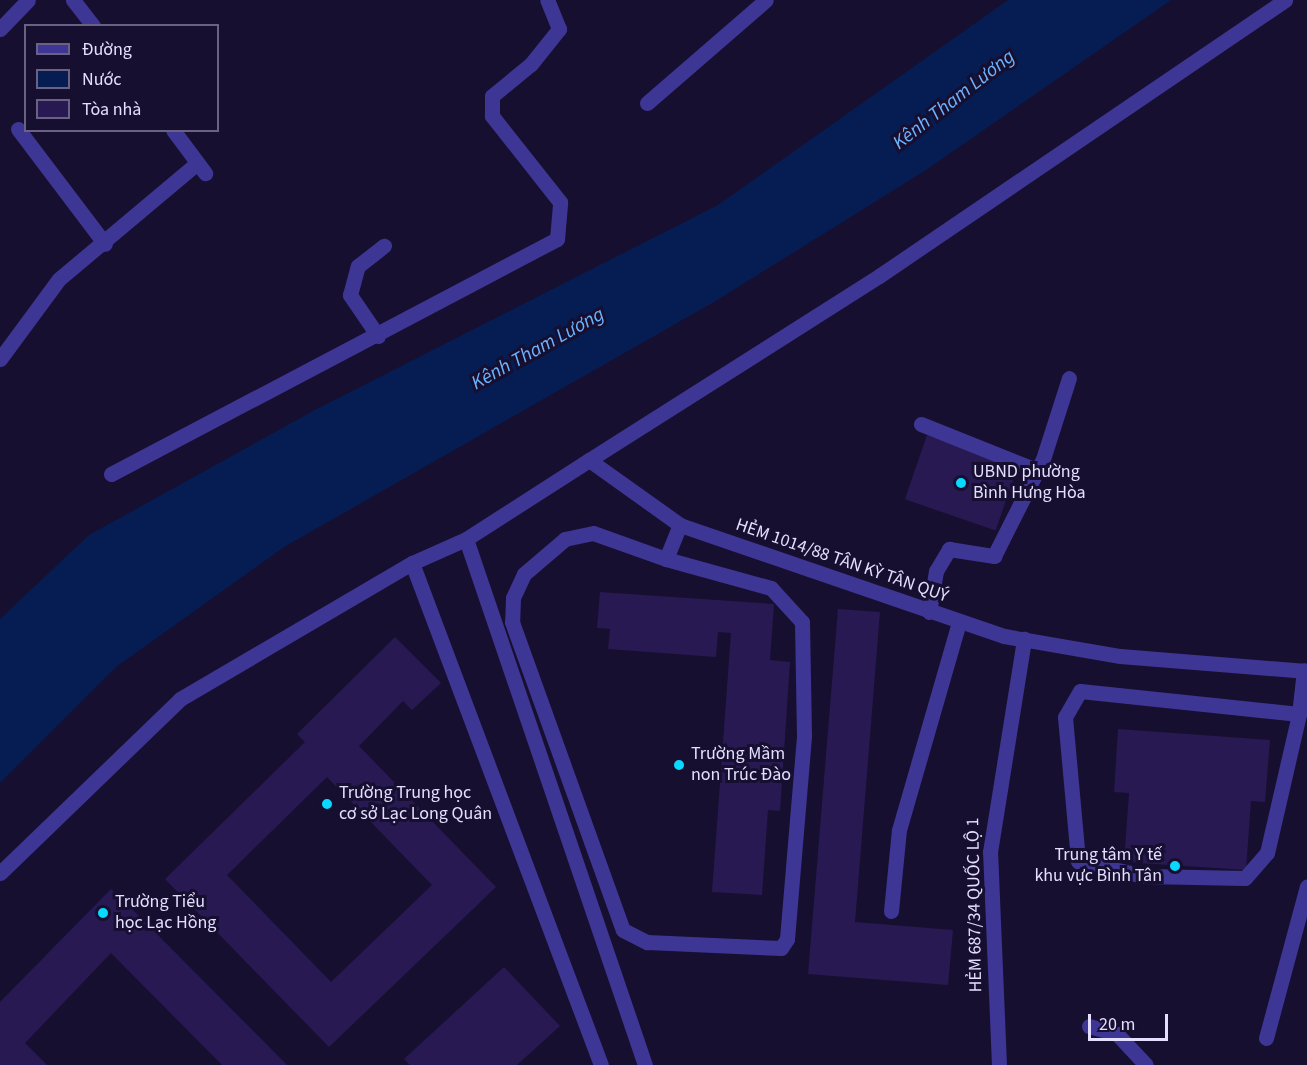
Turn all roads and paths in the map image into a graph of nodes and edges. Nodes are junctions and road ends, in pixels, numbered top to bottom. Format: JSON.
{"nodes":[{"id":1,"x":28,"y":0,"type":"edge"},
{"id":2,"x":74,"y":0,"type":"edge"},
{"id":3,"x":547,"y":0,"type":"edge"},
{"id":4,"x":766,"y":0,"type":"edge"},
{"id":5,"x":1285,"y":0,"type":"edge"},
{"id":6,"x":92,"y":24,"type":"edge"},
{"id":7,"x":0,"y":29,"type":"edge"},
{"id":8,"x":647,"y":103,"type":"dead end"},
{"id":9,"x":18,"y":129,"type":"dead end"},
{"id":10,"x":174,"y":132,"type":"edge"},
{"id":11,"x":105,"y":244,"type":"junction"},
{"id":12,"x":384,"y":246,"type":"dead end"},
{"id":13,"x":378,"y":336,"type":"junction"},
{"id":14,"x":0,"y":359,"type":"edge"},
{"id":15,"x":1069,"y":378,"type":"dead end"},
{"id":16,"x":921,"y":424,"type":"dead end"},
{"id":17,"x":589,"y":460,"type":"junction"},
{"id":18,"x":1036,"y":470,"type":"junction"},
{"id":19,"x":111,"y":474,"type":"dead end"},
{"id":20,"x":680,"y":525,"type":"junction"},
{"id":21,"x":466,"y":538,"type":"junction"},
{"id":22,"x":666,"y":559,"type":"junction"},
{"id":23,"x":412,"y":563,"type":"junction"},
{"id":24,"x":929,"y":612,"type":"junction"},
{"id":25,"x":959,"y":622,"type":"junction"},
{"id":26,"x":1023,"y":639,"type":"junction"},
{"id":27,"x":1305,"y":671,"type":"edge"},
{"id":28,"x":1299,"y":714,"type":"junction"},
{"id":29,"x":0,"y":873,"type":"edge"},
{"id":30,"x":1307,"y":886,"type":"edge"},
{"id":31,"x":891,"y":911,"type":"dead end"},
{"id":32,"x":1089,"y":1026,"type":"dead end"},
{"id":33,"x":1266,"y":1038,"type":"dead end"},
{"id":34,"x":601,"y":1065,"type":"edge"},
{"id":35,"x":645,"y":1065,"type":"edge"},
{"id":36,"x":999,"y":1065,"type":"edge"},
{"id":37,"x":1146,"y":1065,"type":"edge"}],
"edges":[{"from":1,"to":7,"type":"street"},
{"from":2,"to":6,"type":"street"},
{"from":3,"to":13,"type":"street"},
{"from":4,"to":8,"type":"street"},
{"from":5,"to":17,"type":"street"},
{"from":9,"to":11,"type":"street"},
{"from":10,"to":11,"type":"street"},
{"from":11,"to":14,"type":"street"},
{"from":12,"to":13,"type":"street"},
{"from":13,"to":19,"type":"street"},
{"from":15,"to":18,"type":"street"},
{"from":16,"to":18,"type":"street"},
{"from":17,"to":20,"type":"street","name":"HẺM 1014/88 TÂN KỲ TÂN QUÝ"},
{"from":17,"to":21,"type":"street"},
{"from":18,"to":24,"type":"street"},
{"from":20,"to":22,"type":"street"},
{"from":20,"to":24,"type":"street","name":"HẺM 1014/88 TÂN KỲ TÂN QUÝ"},
{"from":21,"to":23,"type":"street"},
{"from":21,"to":35,"type":"street"},
{"from":22,"to":22,"type":"street"},
{"from":23,"to":29,"type":"street"},
{"from":23,"to":34,"type":"street"},
{"from":24,"to":25,"type":"street","name":"HẺM 1014/88 TÂN KỲ TÂN QUÝ"},
{"from":25,"to":26,"type":"street","name":"HẺM 1014/88 TÂN KỲ TÂN QUÝ"},
{"from":25,"to":31,"type":"street"},
{"from":26,"to":27,"type":"street","name":"HẺM 1014/88 TÂN KỲ TÂN QUÝ"},
{"from":26,"to":36,"type":"street","name":"HẺM 687/34 QUỐC LỘ 1"},
{"from":27,"to":28,"type":"street"},
{"from":28,"to":28,"type":"street"},
{"from":30,"to":33,"type":"street"},
{"from":32,"to":37,"type":"street"}]}
